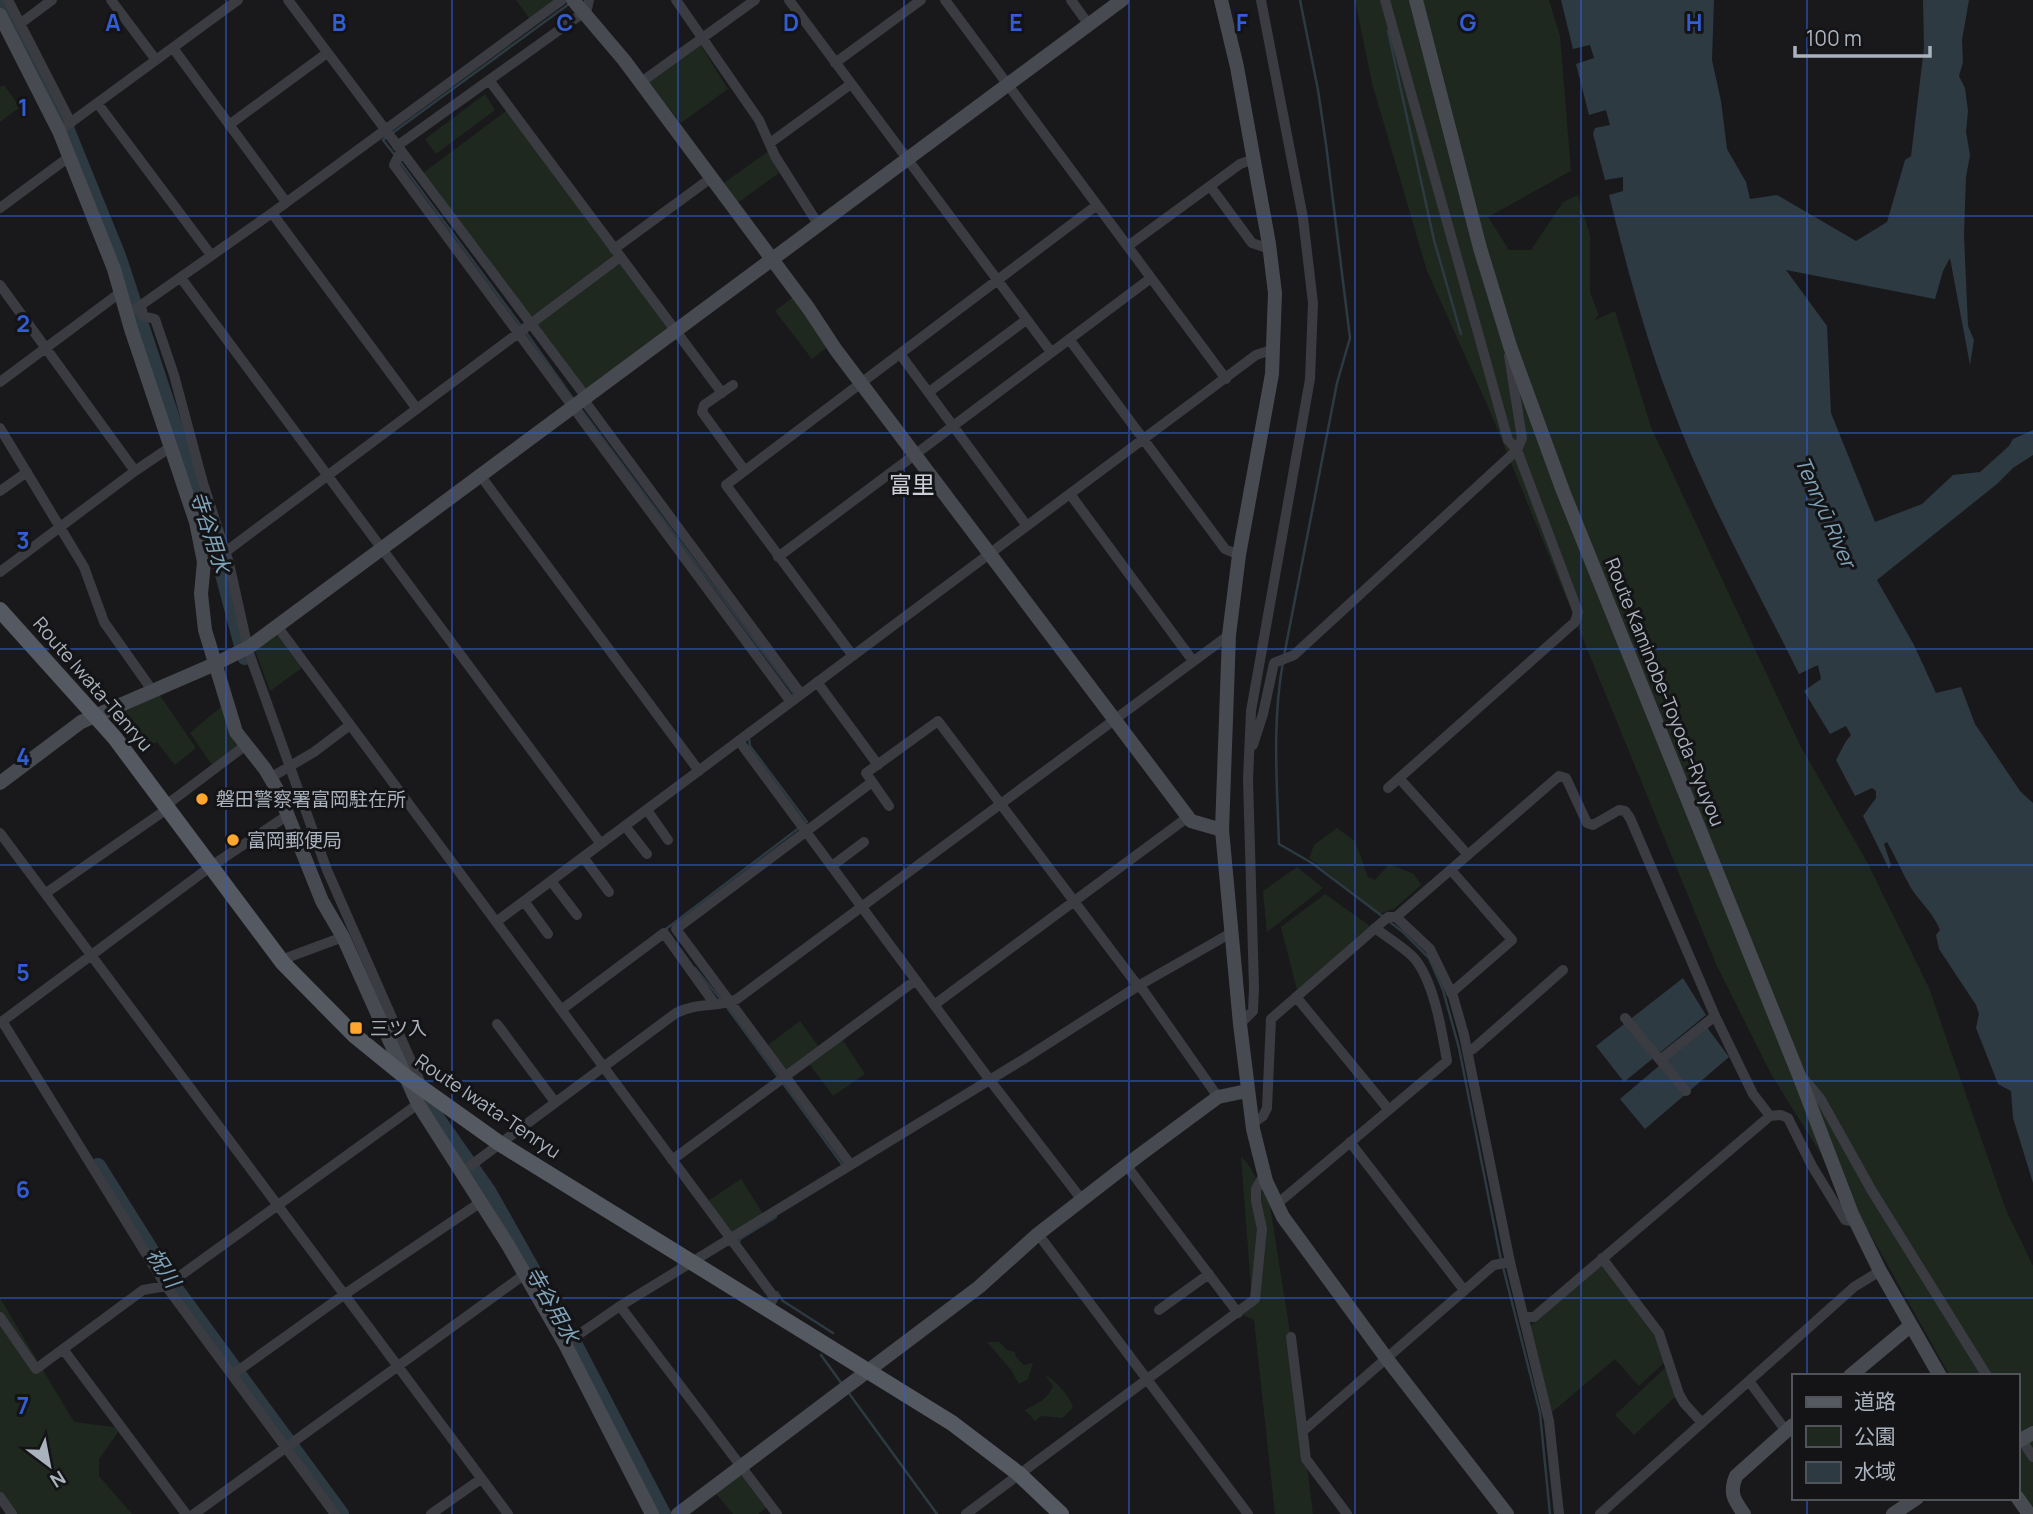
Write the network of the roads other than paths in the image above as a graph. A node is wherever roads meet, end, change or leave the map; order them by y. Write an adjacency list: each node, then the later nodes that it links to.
1 (8, 0): 20 (street)
2 (52, 0): 20 (street)
3 (111, 0): 25 (street)
4 (238, 0): 23 (street)
5 (288, 0): 24 (street)
6 (562, 0): 34 (street)
7 (676, 0): 22 (street)
8 (754, 0): 22 (street)
9 (789, 0): 26 (street)
10 (921, 0): 26 (street)
11 (946, 0): 30 (street)
12 (1071, 0): 21 (street)
13 (1122, 0): 21 (street)
14 (1221, 0): 39 (street)
15 (1261, 0): 113 (street)
16 (1385, 0): 80 (street)
17 (1416, 0): 63 (street, Route Kaminobe-Toyoda-Ryuyou)
18 (581, 5): 27 (street); 28 (street)
19 (0, 15): 33 (street)
20 (21, 23): 33 (street)
21 (1089, 25): 30 (street)
22 (703, 37): 28 (street); 35 (street)
23 (173, 48): 25 (street); 32 (street)
24 (327, 53): 32 (street); 34 (street)
25 (156, 60): 31 (street)
26 (835, 63): 29 (street)
27 (489, 80): 36 (street); 49 (street)
28 (640, 83): 40 (street)
29 (851, 84): 35 (street); 38 (street)
30 (1008, 85): 38 (street); 43 (street)
31 (98, 104): 33 (street); 50 (street)
32 (229, 125): 42 (street)
33 (65, 127): 37 (street)
34 (384, 130): 36 (street); 42 (street)
35 (770, 143): 46 (street)
36 (399, 149): 60 (street); 60 (street)
37 (69, 157): 44 (street); 56 (street)
38 (906, 159): 46 (street); 54 (street)
39 (1254, 159): 41 (street); 48 (street)
40 (711, 178): 49 (street); 51 (street)
41 (1210, 186): 47 (street); 48 (street)
42 (286, 202): 45 (street)
43 (1097, 205): 47 (street); 54 (street)
44 (0, 208)
45 (272, 213): 50 (street); 75 (street)
46 (818, 224): 51 (street)
47 (1128, 246): 53 (street)
48 (1270, 249): 65 (street)
49 (617, 253): 60 (street); 61 (street)
50 (211, 256): 52 (street)
51 (771, 259): 61 (street); 70 (street)
52 (181, 278): 57 (street); 86 (street)
53 (1151, 278): 62 (street); 68 (street)
54 (997, 281): 59 (street); 67 (street)
55 (0, 285): 64 (street)
56 (121, 292): 58 (street); 64 (street)
57 (141, 305): 58 (street); 94 (street)
58 (127, 315): 79 (street)
59 (1026, 320): 66 (street); 72 (street)
60 (524, 328): 74 (street); 74 (street); 75 (street)
61 (675, 330): 73 (street); 74 (street)
62 (1069, 339): 66 (street); 78 (street)
63 (1510, 346): 80 (street); 175 (street, Route Kaminobe-Toyoda-Ryuyou)
64 (46, 347): 69 (street); 82 (street)
65 (1274, 349): 68 (street); 93 (street)
66 (1051, 352): 76 (street)
67 (900, 354): 70 (street); 72 (street)
68 (1226, 379): 78 (street)
69 (0, 382)
70 (863, 383): 81 (street); 83 (street)
71 (733, 385): 73 (street)
72 (929, 392): 76 (street)
73 (722, 393): 83 (street)
74 (580, 401): 85 (street); 106 (street); 107 (street)
75 (417, 409): 86 (street)
76 (953, 425): 81 (street); 89 (street)
77 (0, 428): 84 (street)
78 (1144, 440): 88 (street); 93 (street)
79 (172, 446): 82 (street); 94 (street)
80 (1517, 450): 113 (street); 118 (street)
81 (915, 453): 92 (street); 95 (street)
82 (135, 471): 90 (street)
83 (744, 471): 95 (street)
84 (27, 472): 87 (street); 90 (street)
85 (480, 475): 91 (street); 116 (street)
86 (327, 476): 91 (street); 94 (street)
87 (0, 491)
88 (1070, 494): 89 (street); 102 (street)
89 (1027, 526): 92 (street)
90 (60, 528): 96 (street); 105 (street)
91 (381, 548): 98 (street); 134 (street)
92 (989, 554): 101 (street); 109 (street)
93 (1239, 555): 99 (street)
94 (216, 556): 100 (street); 103 (street)
95 (778, 556): 101 (street)
96 (0, 572)
97 (0, 610): 108 (main road, Route Iwata-Tenryu)
98 (277, 626): 100 (street); 110 (street)
99 (1229, 635): 102 (street); 129 (street)
100 (249, 647): 103 (street); 114 (street)
101 (853, 656): 104 (street)
102 (1193, 661): 109 (street)
103 (215, 664): 105 (street); 112 (street)
104 (817, 682): 106 (street); 115 (street)
105 (152, 690): 108 (street)
106 (801, 694): 107 (street)
107 (790, 702): 111 (street)
108 (96, 715): 120 (street); 124 (main road, Route Iwata-Tenryu)
109 (1113, 719): 122 (street); 127 (street)
110 (350, 725): 114 (street); 149 (street)
111 (739, 741): 116 (street); 130 (street)
112 (246, 745): 117 (street); 124 (street)
113 (1250, 751): 170 (street)
114 (291, 765): 117 (street); 179 (street)
115 (878, 765): 119 (street); 122 (street)
116 (699, 771): 125 (street)
117 (270, 778): 126 (street)
118 (1399, 778): 121 (street); 136 (street)
119 (872, 782): 123 (street); 130 (street)
120 (0, 783)
121 (1388, 788)
122 (1001, 805): 145 (street); 146 (street)
123 (889, 806)
124 (166, 807): 139 (main road, Route Iwata-Tenryu); 143 (street)
125 (646, 810): 128 (street); 132 (street)
126 (288, 815): 139 (street); 153 (street)
127 (1188, 817): 129 (street); 145 (street)
128 (625, 826): 134 (street); 135 (street)
129 (1222, 830): 151 (street)
130 (806, 831): 138 (street); 162 (street)
131 (0, 833): 143 (street)
132 (668, 840)
133 (864, 842): 138 (street)
134 (601, 844): 137 (street)
135 (647, 854)
136 (1468, 855): 140 (street); 165 (street)
137 (583, 857): 141 (street); 142 (street)
138 (832, 866): 146 (street)
139 (210, 867): 154 (street); 155 (main road, Route Iwata-Tenryu)
140 (1451, 870): 148 (street); 159 (street)
141 (551, 881): 144 (street); 147 (street)
142 (609, 892)
143 (46, 893): 154 (street)
144 (524, 901): 149 (street); 152 (street)
145 (1073, 901): 158 (street); 163 (street)
146 (863, 907): 157 (street); 162 (street)
147 (577, 915)
148 (1396, 917): 150 (street); 159 (street)
149 (496, 922): 164 (street)
150 (1375, 928): 160 (street); 185 (street)
151 (1231, 933): 158 (street); 170 (street)
152 (548, 934)
153 (343, 937): 155 (street); 168 (street)
154 (92, 955): 167 (street); 198 (street)
155 (281, 960): 171 (main road, Route Iwata-Tenryu)
156 (1563, 970): 172 (street)
157 (916, 980): 163 (street); 177 (street)
158 (1138, 986): 178 (street); 182 (street)
159 (1451, 993): 172 (street)
160 (1297, 998): 185 (street); 187 (street)
161 (714, 1003): 162 (street); 164 (street); 174 (street)
162 (730, 1003): 177 (street)
163 (934, 1005): 178 (street)
164 (561, 1010): 174 (street)
165 (1714, 1016): 173 (street); 186 (street)
166 (1625, 1017): 173 (street)
167 (4, 1020): 208 (street)
168 (380, 1022): 171 (street); 176 (street)
169 (497, 1024): 183 (street)
170 (1240, 1024): 180 (street)
171 (354, 1035): 176 (main road, Route Iwata-Tenryu)
172 (1467, 1051): 204 (street)
173 (1660, 1060): 181 (street)
174 (604, 1067): 183 (street); 190 (street)
175 (1798, 1073): 199 (street, Route Kaminobe-Toyoda-Ryuyou); 226 (street)
176 (402, 1074): 179 (main road, Route Iwata-Tenryu); 184 (street)
177 (785, 1077): 190 (street); 191 (street)
178 (989, 1079): 191 (street); 195 (street)
179 (423, 1088): 189 (main road, Route Iwata-Tenryu)
180 (1248, 1091): 182 (street); 187 (street)
181 (1686, 1091)
182 (1218, 1097): 192 (street)
183 (555, 1102): 189 (street)
184 (418, 1104): 193 (street); 198 (street)
185 (1389, 1110): 188 (street)
186 (1770, 1116): 199 (street); 202 (street)
187 (1252, 1124): 194 (street)
188 (1350, 1142): 197 (street); 209 (street)
189 (499, 1143): 193 (street); 203 (main road, Route Iwata-Tenryu)
190 (672, 1160): 201 (street)
191 (850, 1164): 201 (street)
192 (1126, 1165): 195 (street); 206 (street)
193 (462, 1172): 196 (street)
194 (1264, 1175): 197 (street); 214 (street)
195 (1082, 1200): 200 (street)
196 (481, 1202): 207 (street); 210 (street)
197 (1277, 1204): 221 (street)
198 (279, 1206): 208 (street); 210 (street)
199 (1857, 1222): 205 (street, Route Kaminobe-Toyoda-Ryuyou)
200 (1038, 1234): 223 (street); 228 (street)
201 (731, 1240): 203 (street); 212 (street)
202 (1602, 1258): 216 (street); 230 (street)
203 (693, 1262): 211 (street); 212 (main road, Route Iwata-Tenryu)
204 (1510, 1262): 209 (street); 216 (street)
205 (1880, 1271): 217 (street, Route Kaminobe-Toyoda-Ryuyou); 229 (street)
206 (1209, 1274): 213 (street); 214 (street)
207 (525, 1275): 219 (street); 222 (street)
208 (166, 1286): 220 (street); 227 (street)
209 (1464, 1290): 221 (street)
210 (345, 1294): 222 (street); 227 (street)
211 (620, 1306): 219 (street); 236 (street)
212 (768, 1308): 223 (main road, Route Iwata-Tenryu)
213 (1158, 1310)
214 (1238, 1313): 228 (street)
215 (0, 1317): 220 (street)
216 (1524, 1317): 256 (street)
217 (1910, 1326): 224 (street); 225 (street, Route Kaminobe-Toyoda-Ryuyou)
218 (1291, 1337): 232 (street)
219 (565, 1343): 248 (street)
220 (63, 1349): 243 (street)
221 (1387, 1359): 232 (street); 255 (street)
222 (397, 1365): 234 (street); 238 (street)
223 (868, 1370): 236 (street); 237 (main road, Route Iwata-Tenryu)
224 (1852, 1374)
225 (1939, 1374)
226 (1986, 1374)
227 (232, 1375): 234 (street)
228 (1147, 1379): 237 (street); 253 (street)
229 (1749, 1381): 230 (street); 231 (street)
230 (1702, 1423): 241 (street)
231 (1790, 1428): 257 (street)
232 (1303, 1431): 254 (street)
233 (2022, 1437): 235 (street)
234 (285, 1446): 244 (street); 245 (street)
235 (2033, 1457)
236 (742, 1467): 249 (street); 250 (street)
237 (1019, 1474): 251 (street); 252 (main road, Route Iwata-Tenryu)
238 (481, 1479): 246 (street); 247 (street)
239 (0, 1497): 242 (street)
240 (1914, 1500): 258 (street)
241 (1605, 1512)
242 (12, 1514)
243 (186, 1514)
244 (194, 1514)
245 (335, 1514)
246 (431, 1514)
247 (508, 1514)
248 (652, 1514)
249 (678, 1514)
250 (777, 1514)
251 (966, 1514)
252 (1061, 1514)
253 (1248, 1514)
254 (1347, 1514)
255 (1507, 1514)
256 (1559, 1514)
257 (1744, 1514)
258 (1892, 1514)

